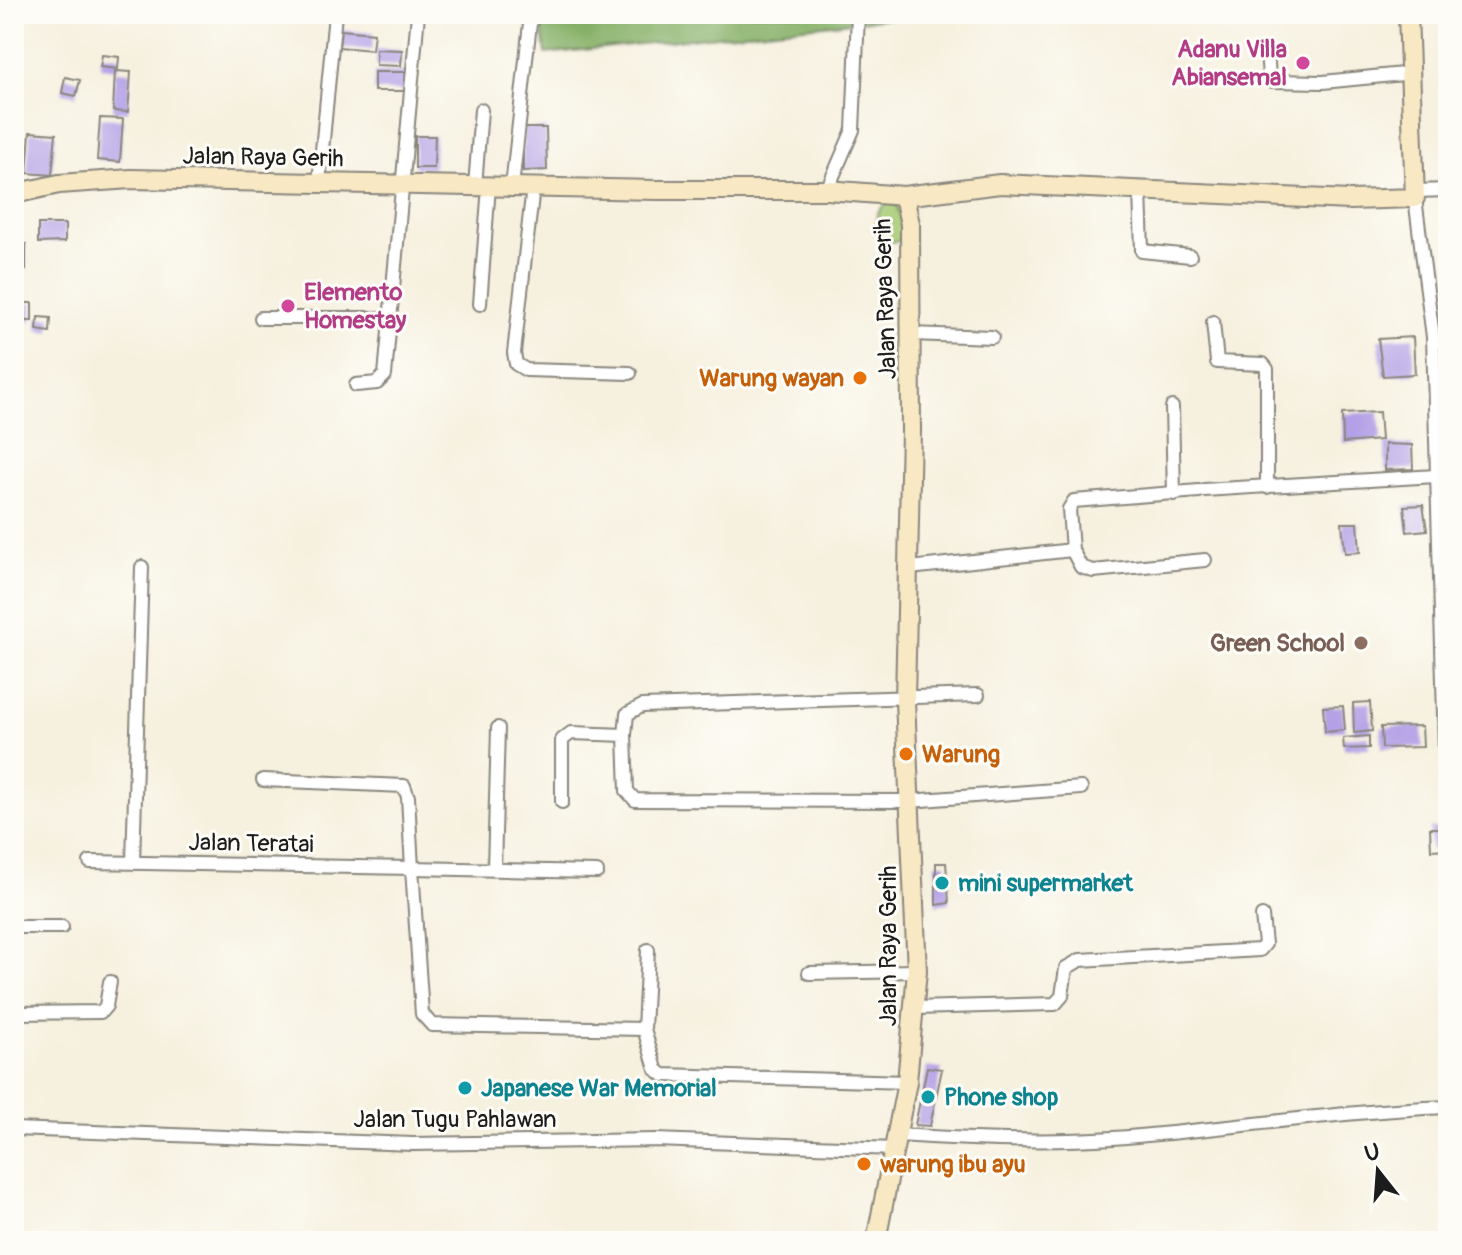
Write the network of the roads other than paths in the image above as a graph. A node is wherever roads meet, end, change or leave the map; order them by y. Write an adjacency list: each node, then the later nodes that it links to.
1 (335, 14): 9 (street)
2 (418, 14): 10 (street)
3 (531, 14): 12 (street)
4 (858, 14): 14 (street)
5 (1408, 14): 7 (street)
6 (1267, 51): 7 (street)
7 (1413, 73): 18 (street)
8 (481, 110): 11 (street)
9 (319, 182): 10 (street, Jalan Raya Gerih); 17 (street, Jalan Raya Gerih)
10 (404, 184): 11 (street, Jalan Raya Gerih); 23 (street)
11 (482, 186): 12 (street, Jalan Raya Gerih); 21 (street)
12 (512, 187): 13 (street, Jalan Raya Gerih)
13 (533, 187): 14 (street, Jalan Raya Gerih); 29 (street)
14 (827, 190): 19 (street, Jalan Raya Gerih)
15 (1140, 190): 18 (street); 19 (street); 20 (street)
16 (1448, 190): 18 (street)
17 (14, 194)
18 (1416, 195): 28 (street)
19 (904, 196): 25 (street, Jalan Raya Gerih)
20 (1190, 256)
21 (480, 304)
22 (261, 318): 23 (street)
23 (391, 318): 30 (street)
24 (1213, 322): 34 (street)
25 (911, 334): 27 (street); 40 (street, Jalan Raya Gerih)
26 (1448, 336): 28 (street)
27 (992, 337)
28 (1433, 337): 31 (street)
29 (630, 373)
30 (356, 385)
31 (1442, 398): 33 (street)
32 (1172, 407): 35 (street)
33 (1436, 476): 34 (street); 36 (street)
34 (1267, 487): 35 (street)
35 (1174, 494): 37 (street)
36 (1442, 502): 45 (street)
37 (1072, 550): 38 (street); 40 (street)
38 (1205, 560)
39 (142, 567): 51 (street)
40 (910, 568): 42 (street, Jalan Raya Gerih)
41 (978, 695): 42 (street)
42 (905, 700): 44 (street); 48 (street, Jalan Raya Gerih)
43 (498, 728): 53 (street)
44 (625, 735): 48 (street); 49 (street)
45 (1448, 757)
46 (263, 780): 52 (street)
47 (1081, 788): 48 (street)
48 (909, 801): 59 (street, Jalan Raya Gerih)
49 (562, 802)
50 (90, 862): 51 (street, Jalan Teratai)
51 (133, 862): 52 (street, Jalan Teratai)
52 (412, 868): 53 (street, Jalan Teratai); 64 (street)
53 (494, 869): 54 (street, Jalan Teratai)
54 (597, 872)
55 (1262, 916): 62 (street)
56 (14, 927): 57 (street)
57 (62, 927)
58 (648, 950): 64 (street)
59 (917, 971): 60 (street); 62 (street, Jalan Raya Gerih)
60 (809, 973)
61 (110, 982): 63 (street)
62 (915, 1008): 65 (street, Jalan Raya Gerih)
63 (14, 1013)
64 (644, 1029): 65 (street)
65 (907, 1082): 68 (street, Jalan Raya Gerih)
66 (1448, 1107): 68 (street, Jalan Tugu Pahlawan)
67 (14, 1129): 68 (street, Jalan Tugu Pahlawan)
68 (897, 1142): 69 (street, Jalan Raya Gerih)
69 (876, 1241)

